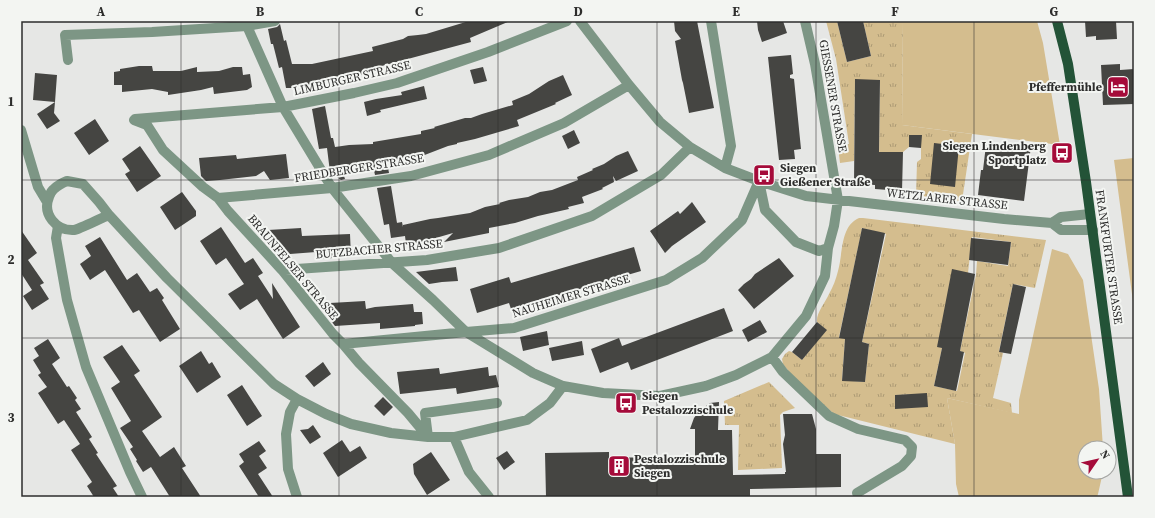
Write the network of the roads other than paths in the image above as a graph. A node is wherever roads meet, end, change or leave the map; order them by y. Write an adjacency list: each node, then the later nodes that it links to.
1 (275, 21): 7 (street)
2 (567, 21): 10 (street, LIMBURGER STRASSE)
3 (580, 21): 9 (street, WETZLARER STRASSE)
4 (711, 21): 14 (street)
5 (805, 21): 18 (street, GIESSENER STRASSE)
6 (1057, 21): 20 (main road, FRANKFURTER STRASSE)
7 (246, 24): 8 (street); 10 (street)
8 (68, 60)
9 (629, 86): 13 (street, WETZLARER STRASSE); 16 (street, FRIEDBERGER STRASSE)
10 (283, 107): 11 (street, LIMBURGER STRASSE); 16 (street)
11 (134, 120): 17 (street, BRAUNFELSER STRASSE)
12 (21, 130): 19 (street)
13 (690, 147): 14 (street, WETZLARER STRASSE); 26 (street, BUTZBACHER STRASSE)
14 (725, 168): 15 (street, WETZLARER STRASSE)
15 (759, 181): 18 (street, WETZLARER STRASSE); 25 (street); 28 (street, NAUHEIMER STRASSE)
16 (332, 188): 17 (street, FRIEDBERGER STRASSE); 26 (street)
17 (218, 198): 27 (street, BRAUNFELSER STRASSE)
18 (838, 200): 22 (street, WETZLARER STRASSE); 25 (street, GIESSENER STRASSE)
19 (47, 202): 21 (street); 23 (street)
20 (1090, 214): 22 (street, WETZLARER STRASSE); 24 (main road, FRANKFURTER STRASSE)
21 (109, 215): 23 (street); 32 (street)
22 (1052, 223): 24 (street, WETZLARER STRASSE)
23 (58, 226): 37 (street)
24 (1092, 230): 40 (main road, FRANKFURTER STRASSE)
25 (828, 248): 30 (street, GIESSENER STRASSE)
26 (392, 262): 27 (street, BUTZBACHER STRASSE); 28 (street)
27 (282, 270): 29 (street, BRAUNFELSER STRASSE)
28 (466, 332): 29 (street, NAUHEIMER STRASSE); 31 (street)
29 (343, 344): 34 (street, BRAUNFELSER STRASSE)
30 (772, 357): 31 (street); 36 (street)
31 (563, 386): 35 (street)
32 (297, 399): 34 (street); 38 (street)
33 (497, 403): 34 (street)
34 (428, 437): 35 (street)
35 (454, 437): 39 (street)
36 (857, 493)
37 (142, 497)
38 (297, 497)
39 (489, 497)
40 (1128, 497)

